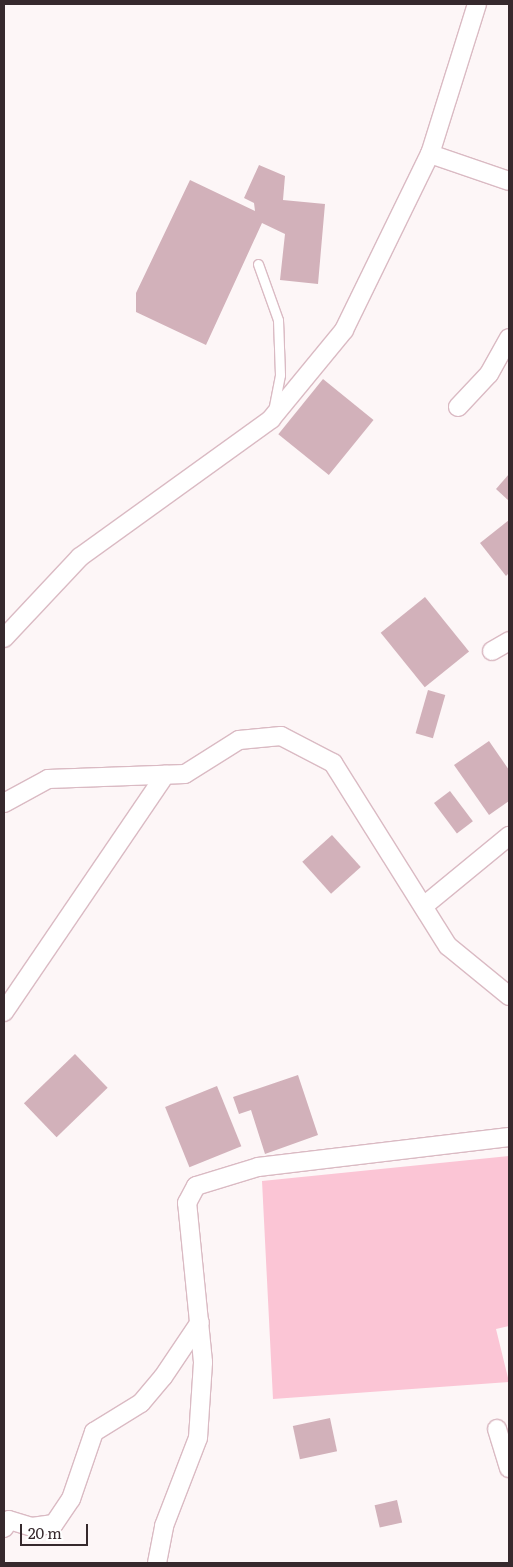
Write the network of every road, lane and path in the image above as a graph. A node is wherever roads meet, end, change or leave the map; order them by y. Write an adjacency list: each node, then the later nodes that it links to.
1 (477, 4): 2 (street)
2 (430, 154): 3 (street); 7 (street)
3 (509, 181)
4 (258, 264): 7 (lane)
5 (509, 338): 6 (street)
6 (458, 407)
7 (271, 418): 8 (street)
8 (4, 638)
9 (509, 641): 10 (street)
10 (492, 651)
11 (165, 775): 12 (street); 14 (street); 16 (street)
12 (4, 803)
13 (509, 836): 14 (street)
14 (425, 905): 15 (street)
15 (509, 996)
16 (4, 1012)
17 (509, 1137): 18 (street)
18 (200, 1322): 21 (street); 22 (street)
19 (497, 1429): 20 (street)
20 (509, 1468)
21 (4, 1528)
22 (157, 1563)

